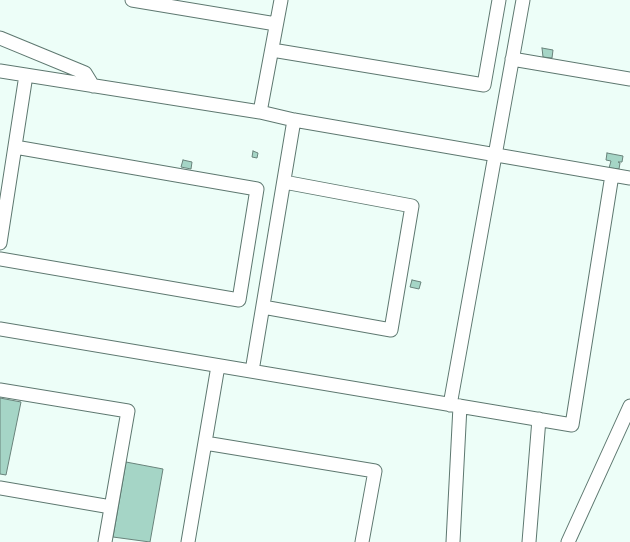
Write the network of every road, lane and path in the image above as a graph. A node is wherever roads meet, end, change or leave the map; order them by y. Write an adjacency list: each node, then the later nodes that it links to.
1 (132, 0): 5 (street)
2 (281, 0): 5 (street)
3 (499, 0): 7 (street)
4 (523, 0): 8 (street)
5 (276, 24): 7 (street)
6 (0, 38): 12 (street)
7 (272, 50): 13 (street)
8 (512, 60): 11 (street); 16 (street)
9 (0, 71): 10 (street)
10 (26, 75): 12 (street); 15 (street)
11 (630, 79)
12 (93, 86): 13 (street)
13 (260, 112): 14 (street)
14 (294, 120): 16 (street); 19 (street)
15 (15, 147): 20 (street); 21 (street)
16 (495, 154): 17 (street); 27 (street)
17 (612, 175): 18 (street); 29 (street)
18 (630, 178)
19 (284, 182): 22 (street); 22 (street)
20 (0, 243)
21 (0, 259)
22 (262, 307): 25 (street)
23 (0, 329): 24 (street)
24 (218, 366): 25 (street); 30 (street)
25 (252, 371): 27 (street)
26 (0, 390): 32 (street)
27 (455, 406): 29 (street); 36 (street)
28 (630, 406): 38 (street)
29 (539, 419): 37 (street)
30 (205, 443): 34 (street); 35 (street)
31 (0, 488): 32 (street)
32 (111, 507): 33 (street)
33 (105, 542)
34 (188, 542)
35 (362, 542)
36 (453, 542)
37 (529, 542)
38 (568, 542)

